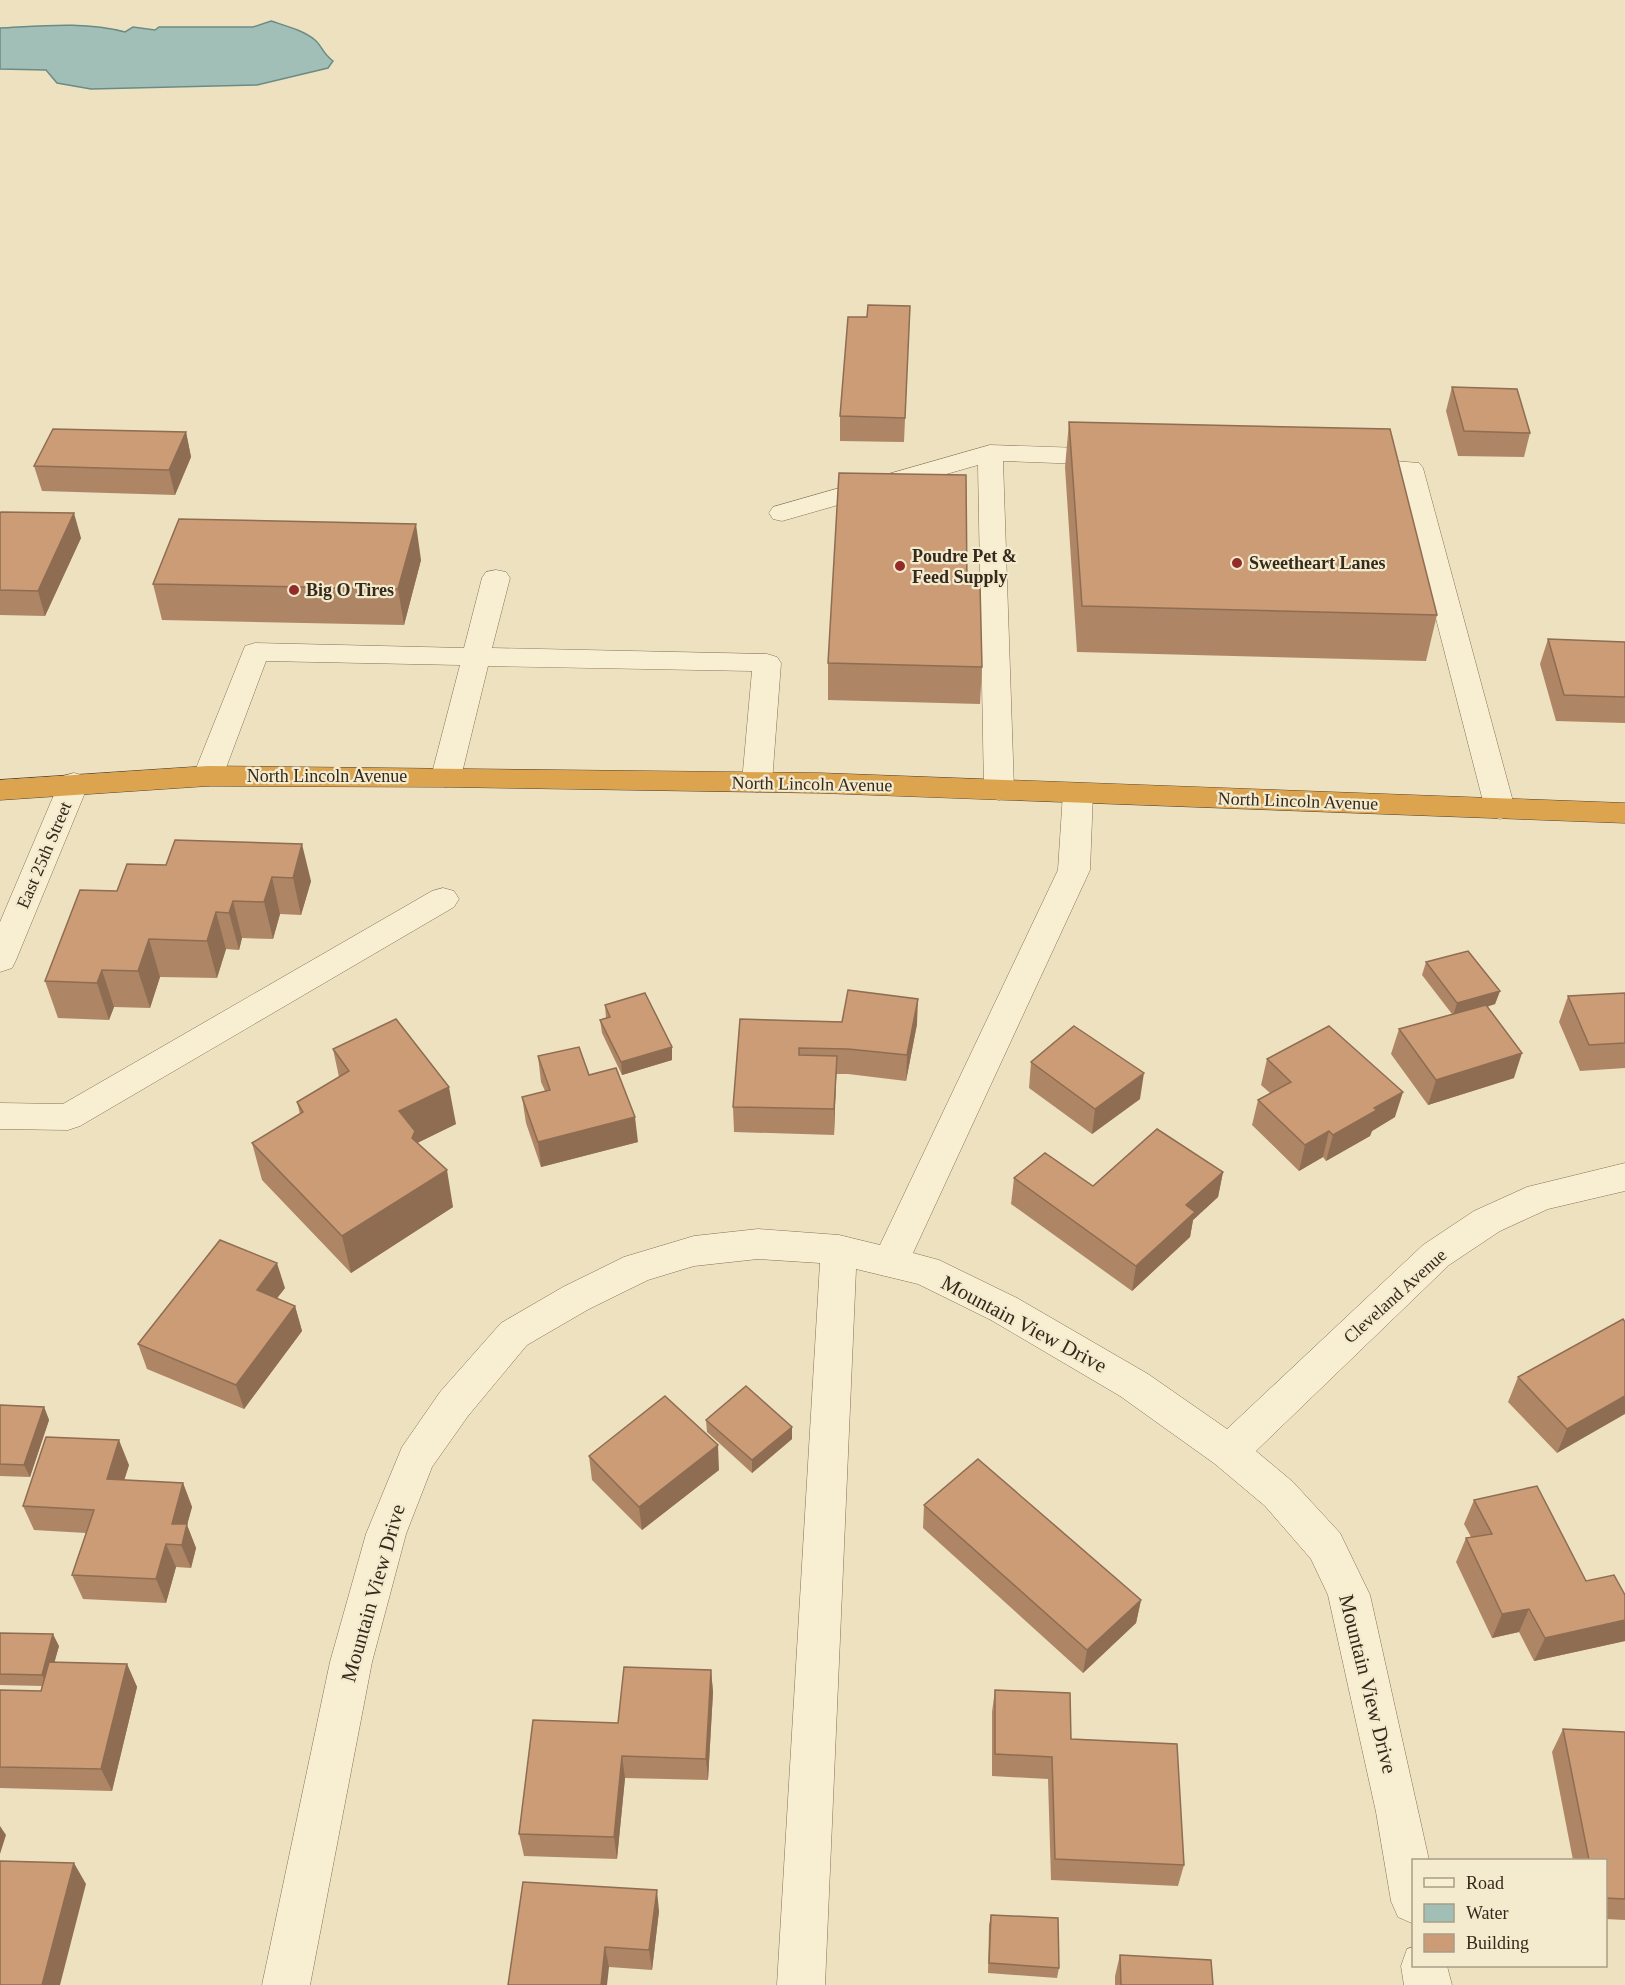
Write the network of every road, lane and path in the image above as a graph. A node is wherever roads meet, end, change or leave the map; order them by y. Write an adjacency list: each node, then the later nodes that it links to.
1 (990, 453): 2 (street); 4 (street); 12 (street)
2 (1133, 458)
3 (1329, 465): 14 (street)
4 (782, 513)
5 (496, 578): 6 (street)
6 (475, 657): 7 (street); 8 (street); 9 (street)
7 (208, 776): 8 (highway, North Lincoln Avenue); 10 (highway, North Lincoln Avenue)
8 (447, 777): 9 (highway, North Lincoln Avenue)
9 (757, 782): 12 (highway, North Lincoln Avenue)
10 (74, 783): 11 (highway, North Lincoln Avenue); 17 (street, East 25th Street)
11 (0, 790)
12 (999, 790): 13 (highway, North Lincoln Avenue)
13 (1077, 792): 14 (highway, North Lincoln Avenue); 21 (street)
14 (1500, 809): 15 (highway, North Lincoln Avenue)
15 (1625, 813)
16 (443, 899): 18 (street)
17 (0, 960)
18 (0, 1116)
19 (1625, 1177): 22 (street, Cleveland Avenue)
20 (839, 1250): 21 (street, Mountain View Drive); 25 (street, Mountain View Drive); 26 (street)
21 (890, 1263): 22 (street, Mountain View Drive)
22 (1229, 1452): 23 (street, Mountain View Drive)
23 (1412, 1895)
24 (1424, 1967): 27 (street)
25 (286, 1985)
26 (801, 1985)
27 (1428, 1985)

